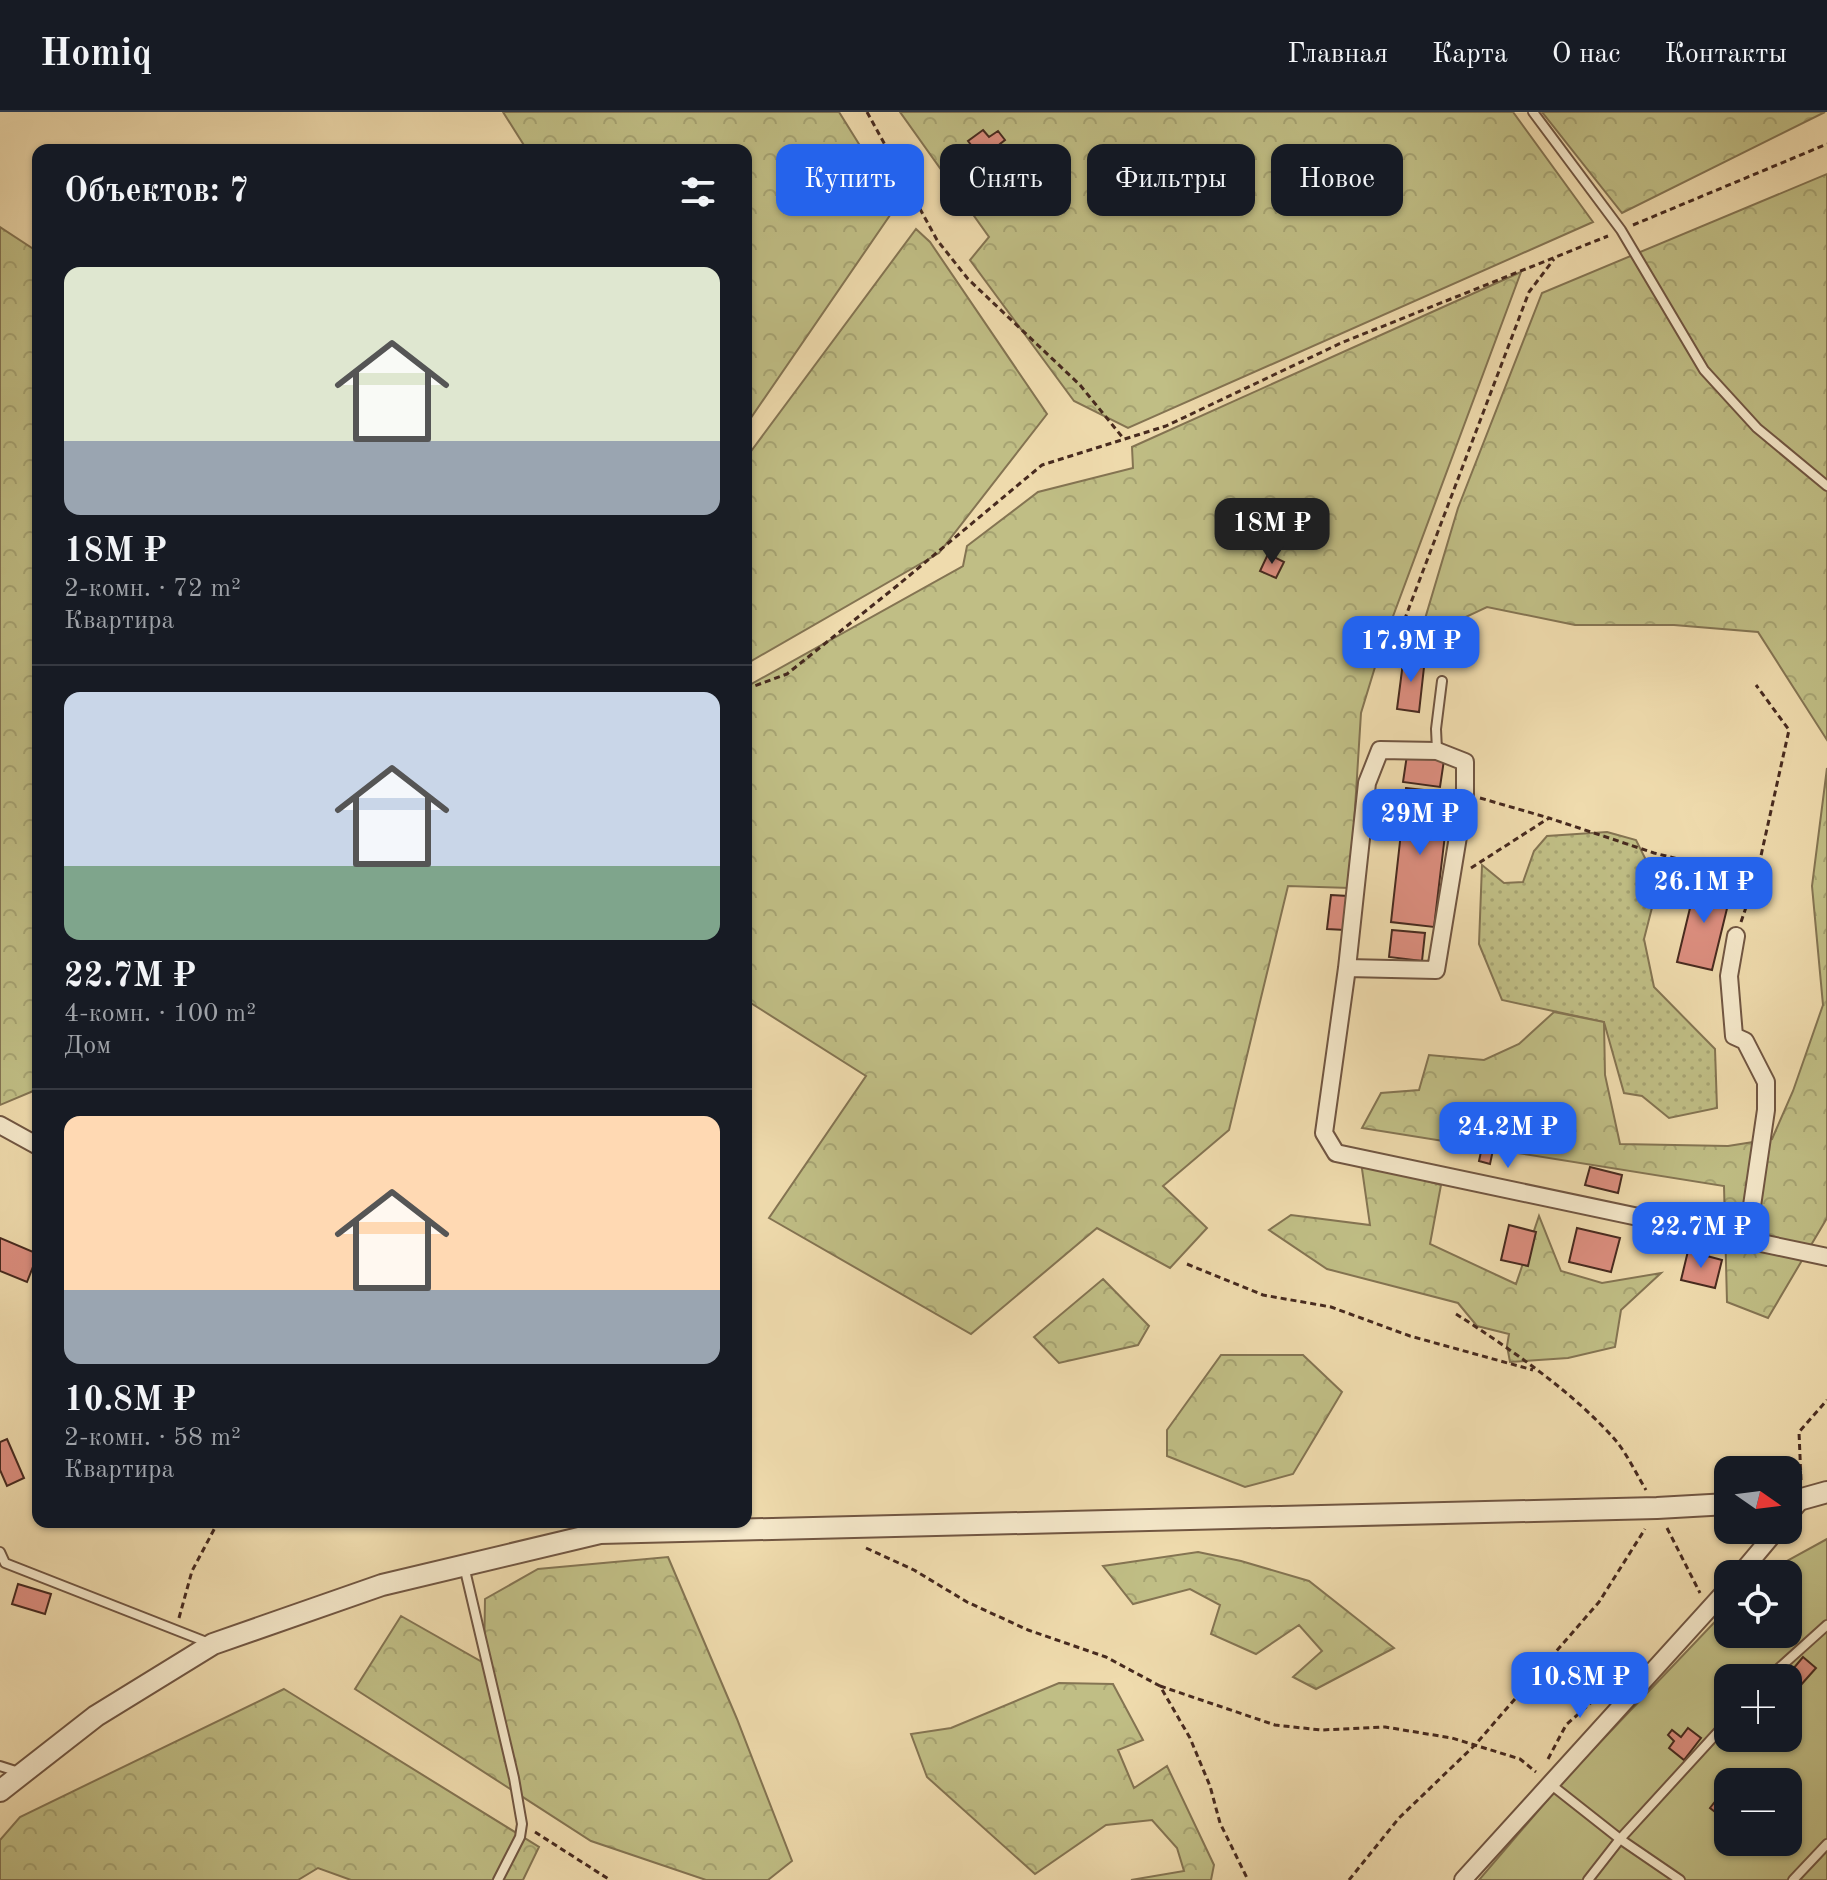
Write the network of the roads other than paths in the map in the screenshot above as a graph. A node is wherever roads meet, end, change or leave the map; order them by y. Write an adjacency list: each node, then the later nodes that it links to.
1 (1533, 112): 2 (lane)
2 (1827, 486)
3 (1442, 681): 4 (lane)
4 (1437, 751): 6 (street); 6 (street)
5 (1736, 936): 9 (street)
6 (1347, 968): 9 (street)
7 (0, 1125): 8 (street)
8 (32, 1143)
9 (1747, 1240): 10 (street)
10 (1827, 1257)
11 (1827, 1492): 12 (street)
12 (1802, 1498)
13 (1714, 1505): 14 (street)
14 (752, 1524)
15 (591, 1528): 20 (street)
16 (1765, 1544): 18 (street)
17 (0, 1552): 19 (lane)
18 (1752, 1560)
19 (2, 1564): 23 (lane)
20 (464, 1566): 23 (street); 32 (lane)
21 (1714, 1604): 28 (street)
22 (1827, 1625): 24 (lane)
23 (213, 1644): 27 (street)
24 (1784, 1664)
25 (1714, 1736): 30 (lane)
26 (0, 1766): 27 (lane)
27 (22, 1774): 29 (street)
28 (1549, 1783): 30 (lane); 33 (street)
29 (0, 1791)
30 (1620, 1839): 34 (lane); 35 (lane)
31 (1827, 1844): 36 (lane)
32 (498, 1880)
33 (1463, 1880)
34 (1588, 1880)
35 (1680, 1880)
36 (1793, 1880)

